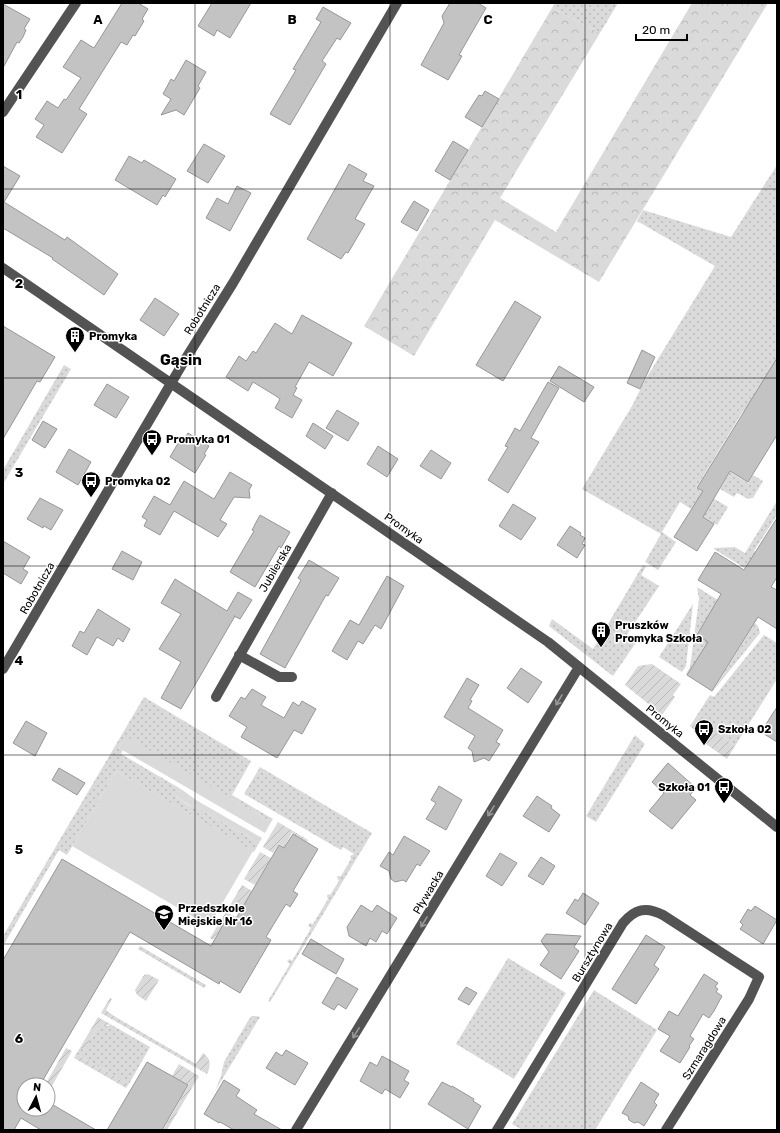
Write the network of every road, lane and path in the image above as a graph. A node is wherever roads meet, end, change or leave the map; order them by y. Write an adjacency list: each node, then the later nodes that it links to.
1 (76, 3): 3 (street)
2 (397, 3): 5 (street, Robotnicza)
3 (3, 112)
4 (3, 268): 5 (street, Promyka)
5 (172, 383): 6 (street, Promyka); 9 (street, Robotnicza)
6 (332, 493): 7 (street, Jubilerska); 8 (street, Promyka)
7 (240, 656): 10 (street); 11 (street, Jubilerska)
8 (579, 667): 12 (street, Promyka); 14 (street, Pływacka, one-way to 14)
9 (3, 669)
10 (292, 677)
11 (216, 697)
12 (777, 828)
13 (759, 977): 15 (street, Bursztynowa); 16 (street, Szmaragdowa)
14 (296, 1130)
15 (498, 1130)
16 (666, 1130)

